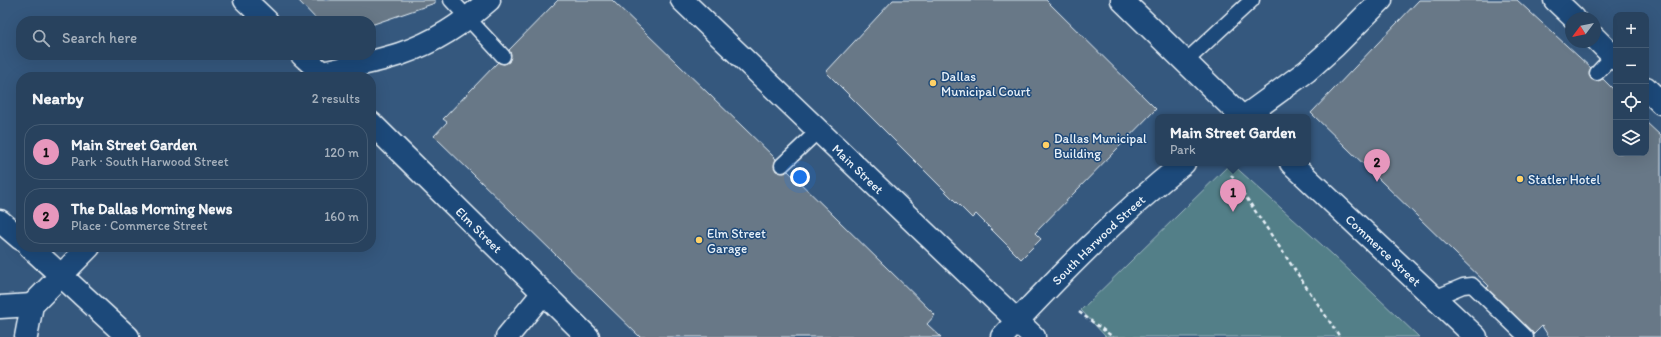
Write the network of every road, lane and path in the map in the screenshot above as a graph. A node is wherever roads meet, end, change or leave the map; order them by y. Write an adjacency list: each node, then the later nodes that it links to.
1 (245, 0): 10 (main road)
2 (452, 0): 11 (lane)
3 (489, 0): 11 (main road)
4 (682, 0): 26 (main road, Main Street)
5 (1122, 0): 17 (main road)
6 (1252, 0): 17 (lane)
7 (1382, 0): 24 (main road)
8 (1556, 0): 9 (main road)
9 (1568, 12)
10 (262, 16)
11 (468, 19): 14 (lane); 19 (main road)
12 (1601, 44): 13 (main road)
13 (1613, 55)
14 (503, 56)
15 (1613, 59): 20 (lane)
16 (307, 60): 18 (main road)
17 (1185, 62): 23 (main road)
18 (317, 72)
19 (335, 72)
20 (1597, 73)
21 (1649, 91): 22 (main road)
22 (1661, 102)
23 (1240, 114)
24 (1247, 114)
25 (376, 128): 36 (main road, Elm Street)
26 (818, 130): 27 (lane); 41 (main road, Main Street)
27 (782, 166)
28 (1180, 166): 41 (main road, South Harwood Street)
29 (1294, 166): 37 (main road, Commerce Street)
30 (1231, 175): 49 (path)
31 (0, 221): 32 (main road)
32 (16, 235)
33 (36, 252): 35 (main road)
34 (83, 252): 35 (main road)
35 (62, 275): 38 (main road); 43 (main road)
36 (543, 294): 44 (main road); 45 (main road, Elm Street)
37 (1434, 298): 50 (main road, Commerce Street); 51 (lane)
38 (32, 305): 39 (main road); 42 (main road)
39 (0, 306)
40 (1079, 312): 48 (path)
41 (1018, 321): 46 (main road, South Harwood Street); 47 (main road, Main Street)
42 (26, 337)
43 (128, 337)
44 (508, 337)
45 (588, 337)
46 (1002, 337)
47 (1034, 337)
48 (1113, 337)
49 (1340, 337)
50 (1476, 337)
51 (1526, 337)

